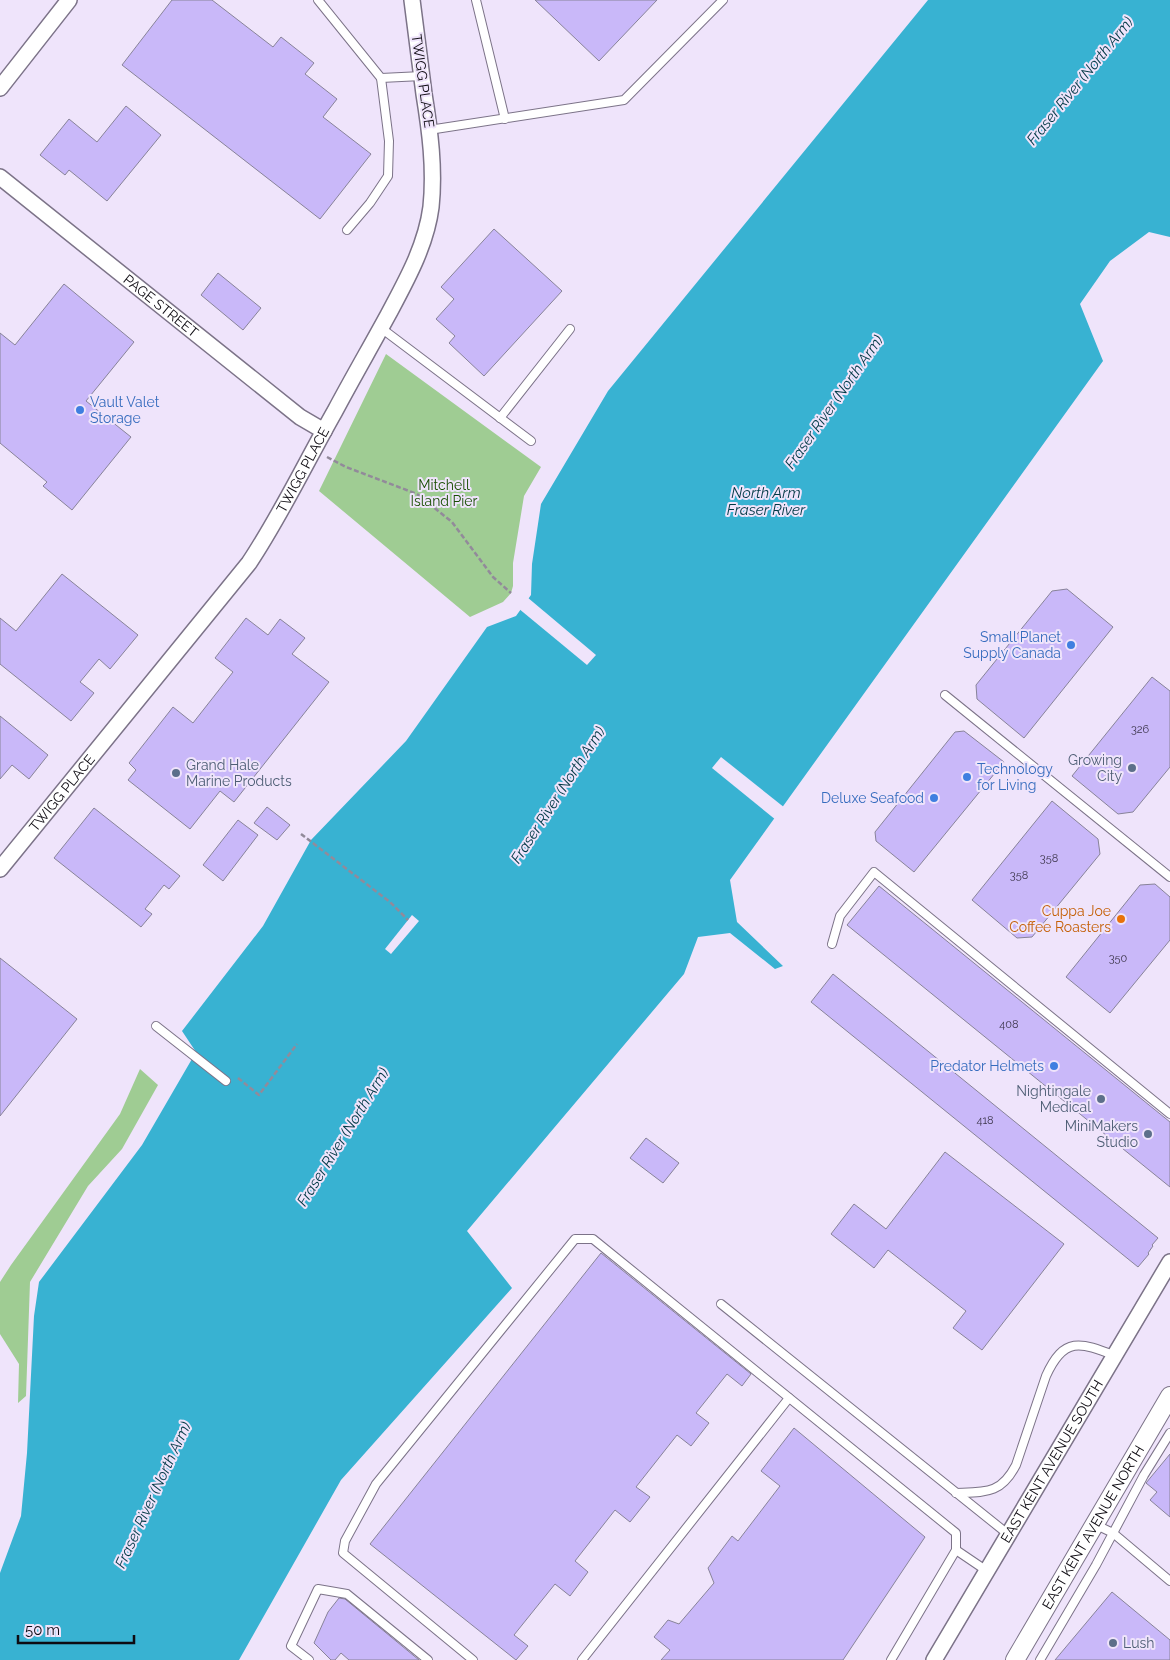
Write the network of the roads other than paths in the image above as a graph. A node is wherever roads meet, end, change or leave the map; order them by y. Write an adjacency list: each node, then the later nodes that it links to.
1 (69, 0): 8 (street)
2 (318, 0): 7 (lane)
3 (412, 0): 6 (street, TWIGG PLACE)
4 (476, 0): 9 (lane)
5 (723, 0): 9 (lane)
6 (422, 76): 7 (lane); 10 (street, TWIGG PLACE)
7 (380, 78): 12 (lane)
8 (0, 88)
9 (505, 119): 10 (lane)
10 (429, 130): 13 (street, TWIGG PLACE)
11 (0, 177): 16 (street, PAGE STREET)
12 (347, 230)
13 (381, 328): 15 (lane); 16 (street, TWIGG PLACE)
14 (570, 329): 15 (lane)
15 (500, 418): 17 (lane)
16 (324, 431): 19 (street, TWIGG PLACE)
17 (531, 441)
18 (945, 695): 20 (lane)
19 (0, 869)
20 (1170, 878)
21 (832, 944): 24 (lane)
22 (156, 1026): 23 (lane)
23 (226, 1082)
24 (1170, 1114)
25 (1170, 1262): 27 (street, EAST KENT AVENUE SOUTH)
26 (721, 1304): 31 (lane)
27 (1116, 1356): 31 (lane); 34 (street, EAST KENT AVENUE SOUTH)
28 (1170, 1396): 32 (street, EAST KENT AVENUE NORTH)
29 (790, 1398): 35 (lane); 40 (lane); 41 (lane)
30 (1170, 1433): 33 (lane)
31 (956, 1493): 34 (lane)
32 (1094, 1524): 33 (lane); 44 (street, EAST KENT AVENUE NORTH)
33 (1113, 1533): 37 (lane); 45 (lane)
34 (1009, 1535): 36 (street, EAST KENT AVENUE SOUTH)
35 (956, 1550): 36 (lane); 42 (lane)
36 (987, 1571): 43 (street, EAST KENT AVENUE SOUTH)
37 (1170, 1581)
38 (309, 1660): 39 (lane)
39 (428, 1660)
40 (473, 1660)
41 (582, 1660)
42 (891, 1660)
43 (934, 1660)
44 (1015, 1660)
45 (1040, 1660)

